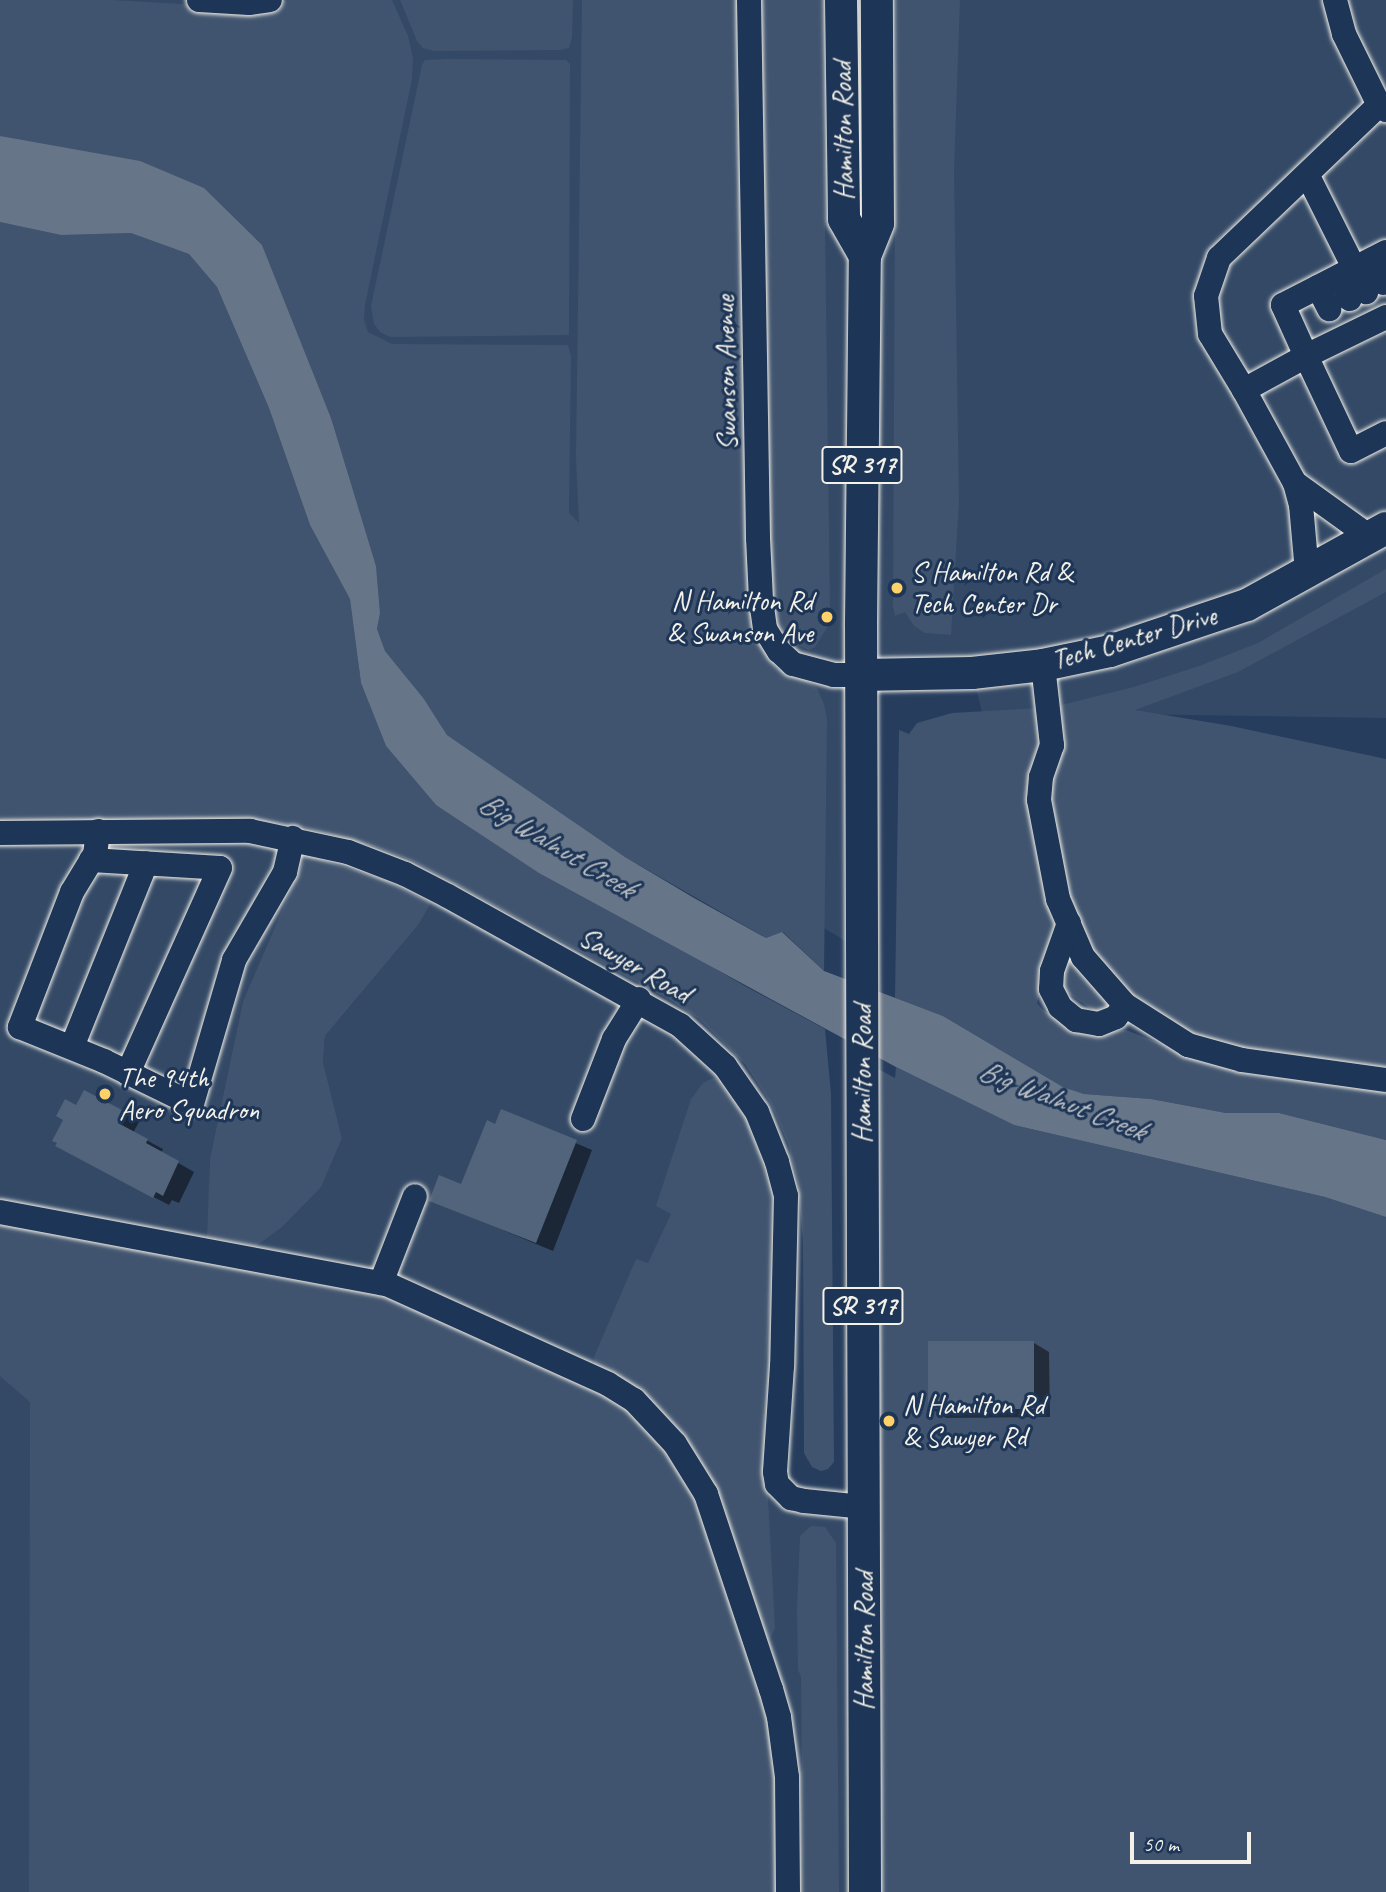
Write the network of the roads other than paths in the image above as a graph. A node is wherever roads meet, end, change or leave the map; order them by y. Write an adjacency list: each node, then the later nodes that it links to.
1 (198, 0): 6 (street)
2 (750, 0): 19 (street, Swanson Avenue)
3 (841, 0): 9 (main road, Hamilton Road)
4 (877, 0): 9 (main road, Hamilton Road / SR 317)
5 (1335, 0): 7 (street)
6 (261, 1)
7 (1383, 107): 8 (street)
8 (1307, 176): 10 (street); 13 (street)
9 (865, 256): 19 (main road, Hamilton Road / SR 317)
10 (1355, 268): 11 (street); 11 (street); 12 (street)
11 (1361, 313): 12 (street)
12 (1306, 356): 13 (street); 14 (street)
13 (1244, 390): 15 (street)
14 (1386, 433)
15 (1295, 484): 16 (street); 17 (street)
16 (1378, 533): 17 (main road, Tech Center Drive)
17 (1307, 572): 18 (main road, Tech Center Drive)
18 (1043, 665): 19 (main road, Tech Center Drive); 25 (street)
19 (861, 675): 35 (main road, Hamilton Road / SR 317)
20 (98, 831): 21 (street, Sawyer Road); 22 (street, Sawyer Road); 23 (street)
21 (0, 833)
22 (293, 838): 26 (street, Sawyer Road); 29 (street)
23 (91, 860): 24 (street); 28 (street)
24 (146, 863): 28 (street); 29 (street)
25 (1069, 923): 27 (street); 27 (street)
26 (639, 999): 31 (street); 35 (street, Sawyer Road)
27 (1125, 1005): 30 (street)
28 (72, 1047): 29 (street)
29 (128, 1073)
30 (1386, 1080)
31 (583, 1119)
32 (415, 1196): 34 (street)
33 (6, 1210): 34 (street)
34 (381, 1283): 36 (street)
35 (863, 1507): 37 (main road, Hamilton Road / SR 317)
36 (788, 1892)
37 (865, 1892)

